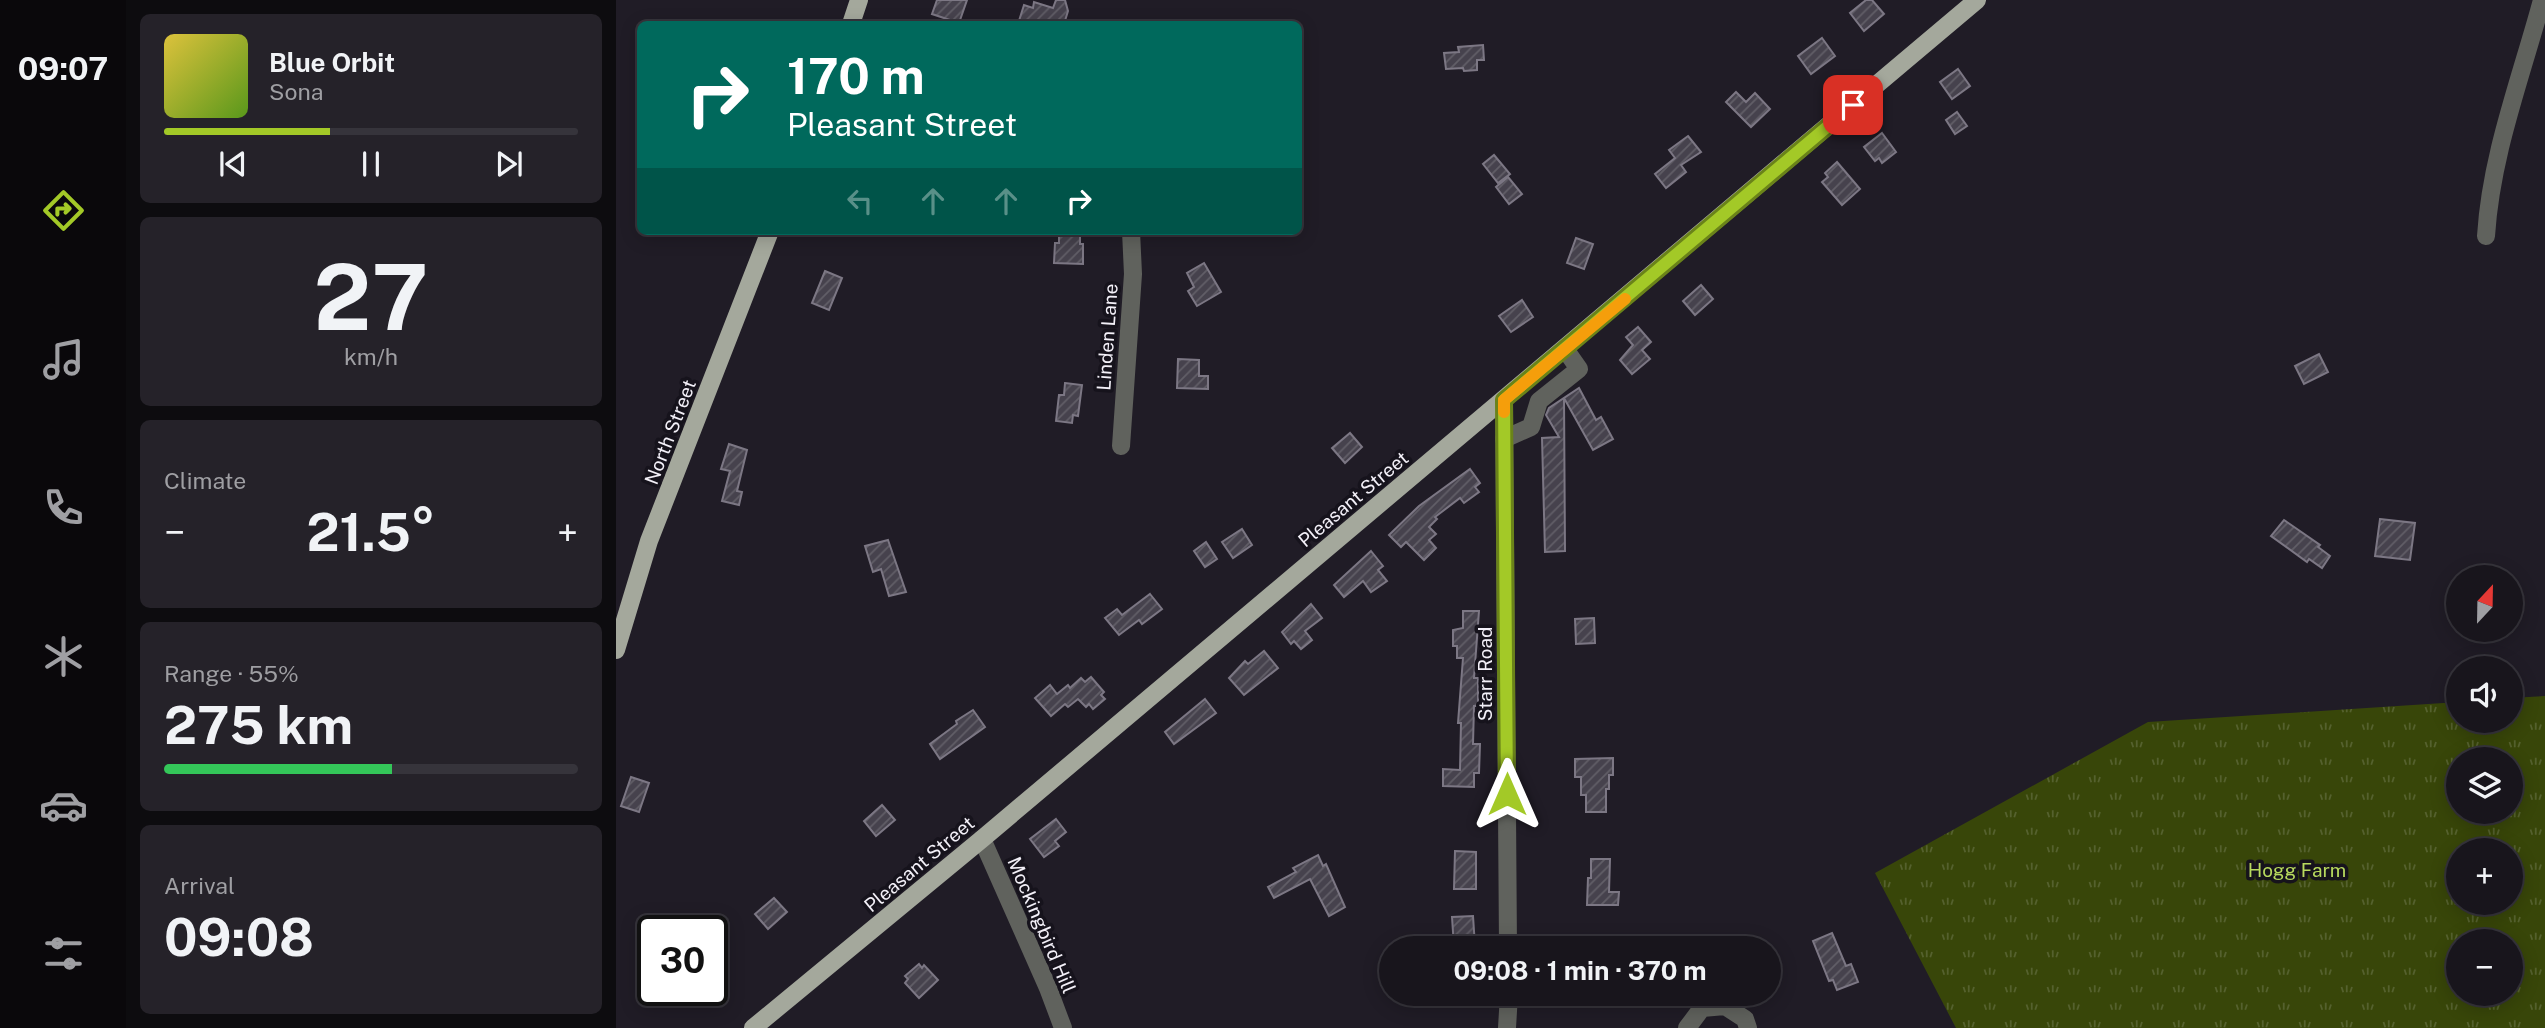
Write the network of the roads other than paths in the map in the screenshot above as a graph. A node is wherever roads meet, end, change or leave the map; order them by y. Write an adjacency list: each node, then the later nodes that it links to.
1 (859, 0): 4 (main road)
2 (1977, 0): 8 (main road, Pleasant Street)
3 (2542, 0): 7 (street)
4 (852, 21)
5 (768, 235): 12 (main road, North Street)
6 (1131, 235): 11 (street, Linden Lane)
7 (2486, 236)
8 (1565, 349): 9 (main road, Pleasant Street); 10 (street)
9 (1504, 400): 10 (street, Starr Road); 13 (main road, Pleasant Street)
10 (1504, 439): 14 (street, Starr Road)
11 (1121, 446)
12 (616, 650)
13 (982, 839): 16 (main road, Pleasant Street); 17 (street, Mockingbird Hill)
14 (1508, 936)
15 (1508, 1006): 18 (street)
16 (753, 1028)
17 (1063, 1028)
18 (1507, 1028)
19 (1687, 1028): 20 (street)
20 (1748, 1028)

